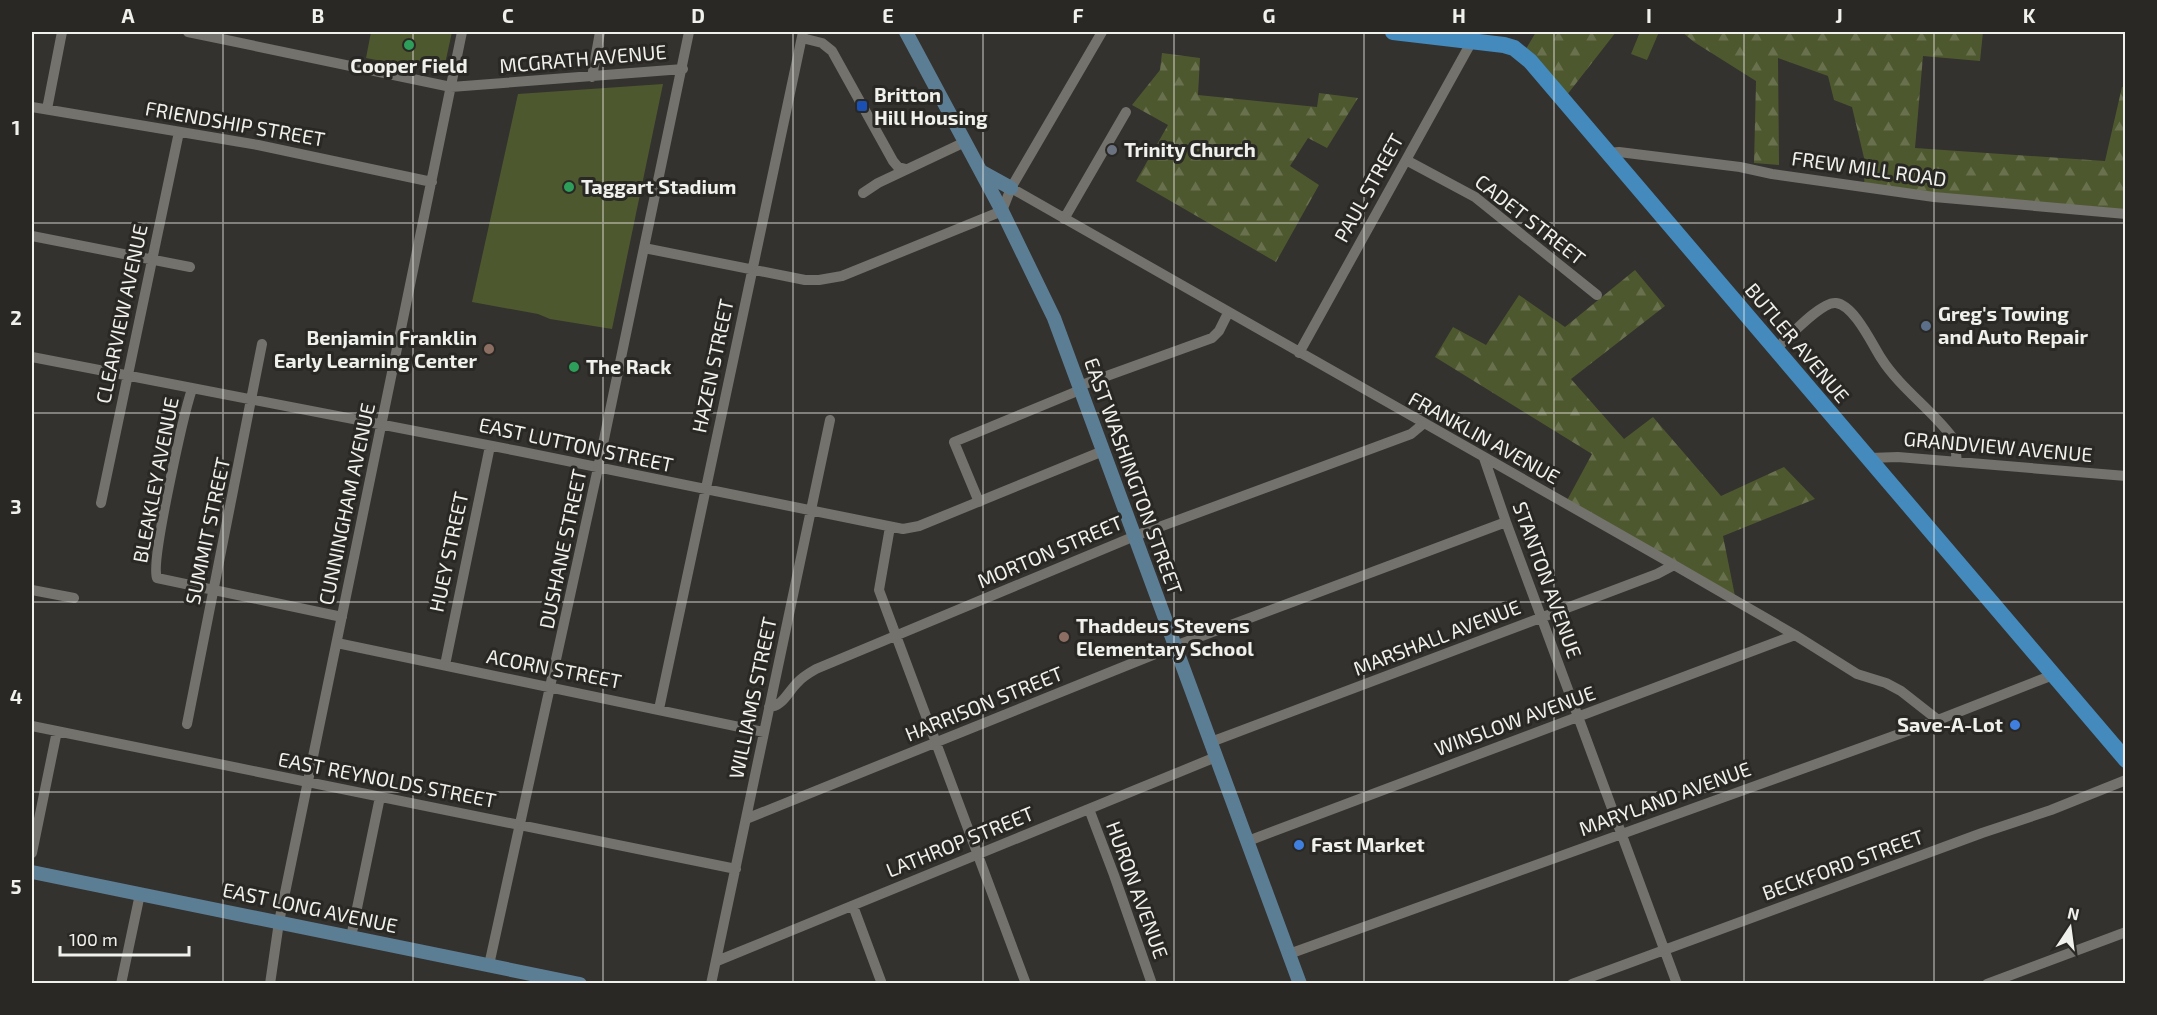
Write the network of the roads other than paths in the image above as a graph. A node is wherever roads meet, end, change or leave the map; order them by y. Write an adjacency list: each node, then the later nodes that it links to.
1 (62, 32): 16 (street)
2 (188, 32): 10 (street, MCGRATH AVENUE)
3 (462, 32): 14 (street, CUNNINGHAM AVENUE)
4 (600, 32): 13 (street)
5 (689, 32): 12 (street, DUSHANE STREET)
6 (906, 32): 19 (main road, EAST WASHINGTON STREET)
7 (1102, 32): 25 (street)
8 (1393, 32): 11 (main road, BUTLER AVENUE)
9 (803, 35): 22 (street); 34 (street, HAZEN STREET)
10 (241, 37): 14 (street, MCGRATH AVENUE)
11 (1472, 41): 20 (main road, BUTLER AVENUE); 21 (street, PAUL STREET)
12 (683, 69): 13 (street, MCGRATH AVENUE); 31 (street, DUSHANE STREET)
13 (592, 77): 14 (street, MCGRATH AVENUE)
14 (451, 87): 24 (street, CUNNINGHAM AVENUE)
15 (32, 107): 16 (street, FRIENDSHIP STREET)
16 (47, 109): 18 (street, FRIENDSHIP STREET)
17 (1125, 112): 29 (street)
18 (179, 132): 24 (street, FRIENDSHIP STREET); 32 (street, CLEARVIEW AVENUE)
19 (965, 142): 22 (street); 23 (main road, EAST WASHINGTON STREET)
20 (1608, 153): 28 (street, FREW MILL ROAD); 38 (main road, BUTLER AVENUE)
21 (1406, 160): 35 (street, CADET STREET); 39 (street, PAUL STREET)
22 (906, 169): 26 (street)
23 (981, 171): 25 (main road); 27 (main road, EAST WASHINGTON STREET)
24 (432, 182): 47 (street, CUNNINGHAM AVENUE)
25 (1011, 188): 27 (street); 29 (street, FRANKLIN AVENUE)
26 (863, 194)
27 (1002, 211): 34 (street); 42 (main road, EAST WASHINGTON STREET)
28 (2126, 214)
29 (1064, 219): 36 (street, FRANKLIN AVENUE)
30 (32, 236): 32 (street)
31 (644, 248): 34 (street); 53 (street, DUSHANE STREET)
32 (152, 259): 33 (street); 41 (street, CLEARVIEW AVENUE)
33 (190, 267)
34 (751, 270): 55 (street, HAZEN STREET)
35 (1597, 295)
36 (1228, 313): 39 (street, FRANKLIN AVENUE); 42 (street)
37 (262, 344): 44 (street, SUMMIT STREET)
38 (1775, 350): 51 (main road, BUTLER AVENUE); 52 (street)
39 (1299, 353): 46 (street, FRANKLIN AVENUE)
40 (32, 357): 41 (street, EAST LUTTON STREET)
41 (129, 376): 43 (street, EAST LUTTON STREET); 56 (street, CLEARVIEW AVENUE)
42 (1079, 388): 49 (main road, EAST WASHINGTON STREET); 57 (street)
43 (192, 389): 44 (street, EAST LUTTON STREET); 64 (street, BLEAKLEY AVENUE)
44 (252, 400): 47 (street, EAST LUTTON STREET); 64 (street, SUMMIT STREET)
45 (830, 420): 58 (street, WILLIAMS STREET)
46 (1423, 424): 50 (street, FRANKLIN AVENUE); 61 (street, MORTON STREET)
47 (382, 425): 48 (street, EAST LUTTON STREET); 66 (street, CUNNINGHAM AVENUE)
48 (490, 446): 53 (street, EAST LUTTON STREET); 72 (street, HUEY STREET)
49 (1103, 451): 57 (street, EAST LUTTON STREET); 61 (main road, EAST WASHINGTON STREET)
50 (1484, 458): 59 (street, STANTON AVENUE); 62 (street, FRANKLIN AVENUE)
51 (1869, 458): 52 (street, GRANDVIEW AVENUE); 73 (main road, BUTLER AVENUE)
52 (1957, 462): 54 (street, GRANDVIEW AVENUE)
53 (598, 468): 55 (street, EAST LUTTON STREET); 74 (street, DUSHANE STREET)
54 (2126, 476)
55 (706, 490): 58 (street, EAST LUTTON STREET); 76 (street, HAZEN STREET)
56 (101, 502)
57 (978, 502): 60 (street, EAST LUTTON STREET)
58 (810, 511): 60 (street, EAST LUTTON STREET); 75 (street, WILLIAMS STREET)
59 (1506, 522): 67 (street, STANTON AVENUE); 71 (street, HARRISON STREET)
60 (890, 527): 68 (street)
61 (1135, 536): 68 (street, MORTON STREET); 71 (main road, EAST WASHINGTON STREET)
62 (1674, 565): 67 (street, MARSHALL AVENUE); 69 (street, FRANKLIN AVENUE)
63 (32, 590): 65 (street)
64 (214, 590): 66 (street); 79 (street, SUMMIT STREET)
65 (74, 598)
66 (342, 617): 70 (street, CUNNINGHAM AVENUE)
67 (1541, 618): 77 (street, STANTON AVENUE); 83 (street, MARSHALL AVENUE)
68 (896, 635): 75 (street, MORTON STREET); 84 (street)
69 (1795, 635): 77 (street, WINSLOW AVENUE); 78 (street, FRANKLIN AVENUE)
70 (337, 643): 72 (street, ACORN STREET); 88 (street, CUNNINGHAM AVENUE)
71 (1175, 646): 83 (main road, EAST WASHINGTON STREET); 84 (street, HARRISON STREET)
72 (445, 665): 74 (street, ACORN STREET)
73 (2053, 675): 78 (street, MARYLAND AVENUE); 86 (main road, BUTLER AVENUE)
74 (550, 687): 76 (street, ACORN STREET); 92 (street, DUSHANE STREET)
75 (769, 707): 82 (street, WILLIAMS STREET)
76 (659, 709): 82 (street, ACORN STREET)
77 (1578, 717): 93 (street, STANTON AVENUE); 94 (street, WINSLOW AVENUE)
78 (1938, 720): 93 (street, MARYLAND AVENUE)
79 (187, 724)
80 (32, 726): 81 (street, EAST REYNOLDS STREET)
81 (57, 731): 88 (street, EAST REYNOLDS STREET); 95 (street)
82 (764, 732): 91 (street, WILLIAMS STREET)
83 (1211, 742): 85 (main road, EAST WASHINGTON STREET)
84 (937, 743): 91 (street, HARRISON STREET); 96 (street)
85 (1216, 757): 90 (street, LATHROP STREET); 94 (main road, EAST WASHINGTON STREET)
86 (2126, 760)
87 (2126, 780): 104 (street, BECKFORD STREET)
88 (309, 781): 89 (street, EAST REYNOLDS STREET); 101 (street, CUNNINGHAM AVENUE)
89 (380, 797): 92 (street, EAST REYNOLDS STREET); 103 (street)
90 (1089, 809): 96 (street, LATHROP STREET); 114 (street, HURON AVENUE)
91 (746, 819): 97 (street, WILLIAMS STREET)
92 (521, 825): 97 (street, EAST REYNOLDS STREET); 107 (street, DUSHANE STREET)
93 (1621, 833): 104 (street, STANTON AVENUE); 105 (street, MARYLAND AVENUE)
94 (1248, 841): 105 (main road, EAST WASHINGTON STREET)
95 (32, 853)
96 (978, 854): 100 (street, LATHROP STREET); 113 (street)
97 (736, 869): 106 (street, WILLIAMS STREET)
98 (32, 872): 99 (main road, EAST LONG AVENUE)
99 (140, 894): 101 (main road, EAST LONG AVENUE); 108 (street)
100 (853, 906): 106 (street, LATHROP STREET); 112 (street)
101 (279, 922): 103 (main road, EAST LONG AVENUE); 109 (street, CUNNINGHAM AVENUE)
102 (2126, 932): 118 (street)
103 (351, 937): 107 (main road, EAST LONG AVENUE)
104 (1664, 950): 116 (street, BECKFORD STREET); 117 (street, STANTON AVENUE)
105 (1289, 954): 115 (main road, EAST WASHINGTON STREET)
106 (717, 961): 111 (street, WILLIAMS STREET)
107 (489, 965): 110 (main road, EAST LONG AVENUE)
108 (121, 984)
109 (270, 984)
110 (580, 984)
111 (711, 984)
112 (882, 984)
113 (1026, 984)
114 (1152, 984)
115 (1300, 984)
116 (1572, 984)
117 (1677, 984)
118 (1987, 984)

